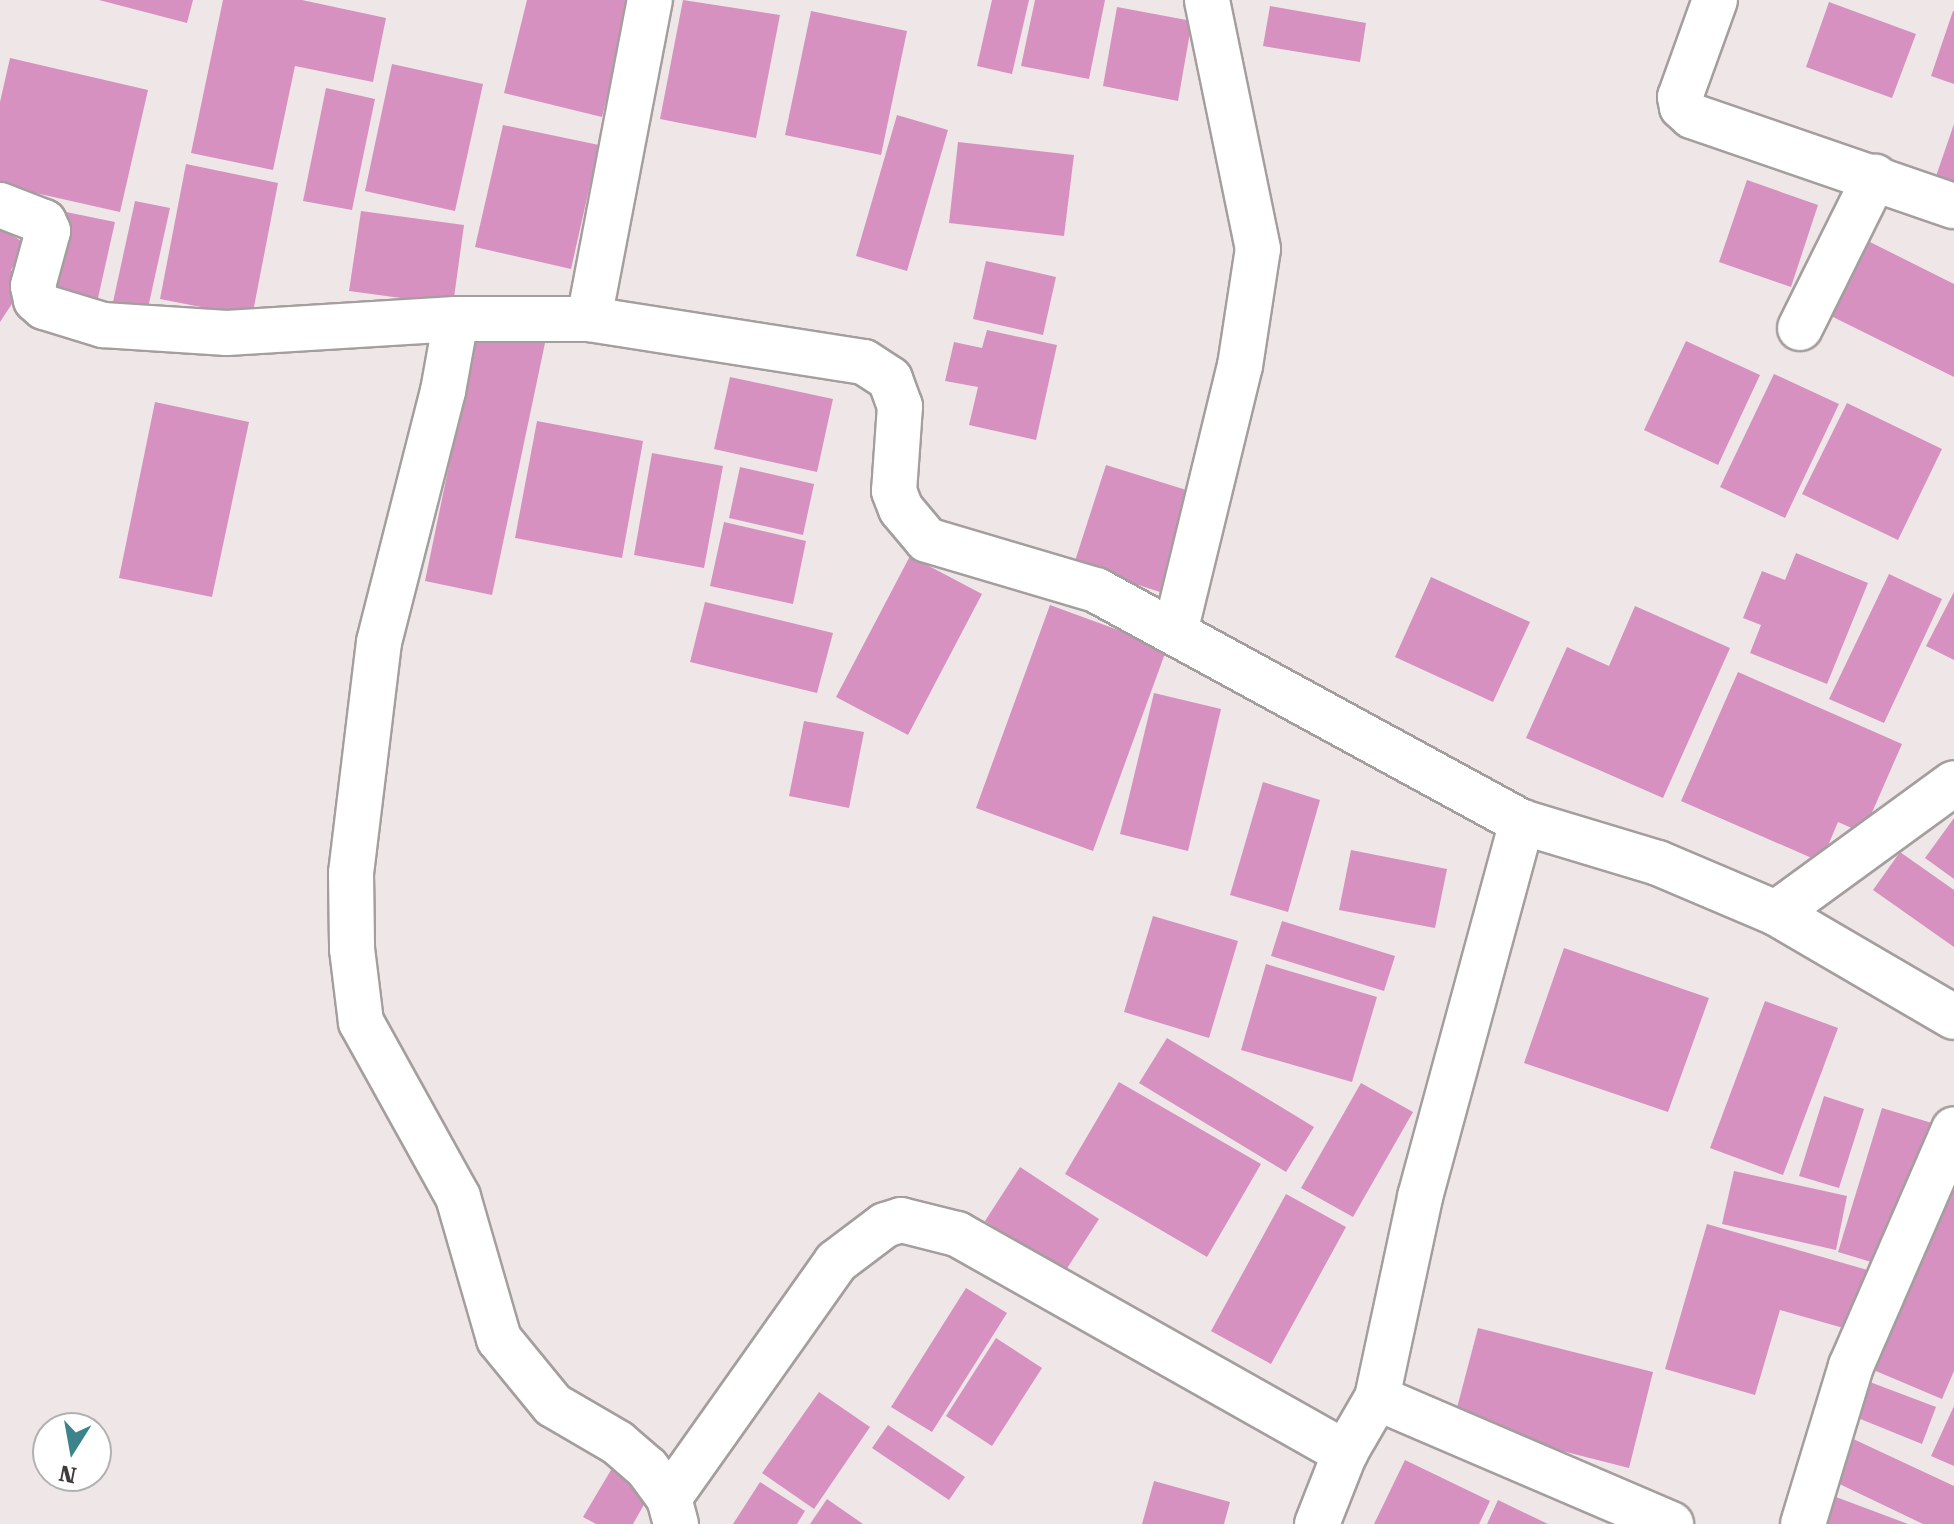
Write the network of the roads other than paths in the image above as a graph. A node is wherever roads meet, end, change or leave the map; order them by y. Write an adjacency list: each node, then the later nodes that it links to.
1 (650, 0): 8 (street)
2 (1207, 0): 10 (street)
3 (1715, 0): 4 (street)
4 (1875, 177): 6 (street); 9 (street)
5 (0, 205): 7 (street)
6 (1954, 206)
7 (456, 319): 8 (street); 18 (street)
8 (589, 319): 10 (street)
9 (1800, 328)
10 (1175, 632): 12 (street)
11 (1954, 783): 13 (street)
12 (1522, 822): 13 (street); 16 (street)
13 (1776, 913): 14 (street)
14 (1954, 1017)
15 (1954, 1129): 21 (street)
16 (1377, 1398): 17 (street); 20 (street)
17 (1345, 1453): 18 (street); 19 (street)
18 (672, 1511)
19 (1317, 1524)
20 (1671, 1524)
21 (1803, 1524)

